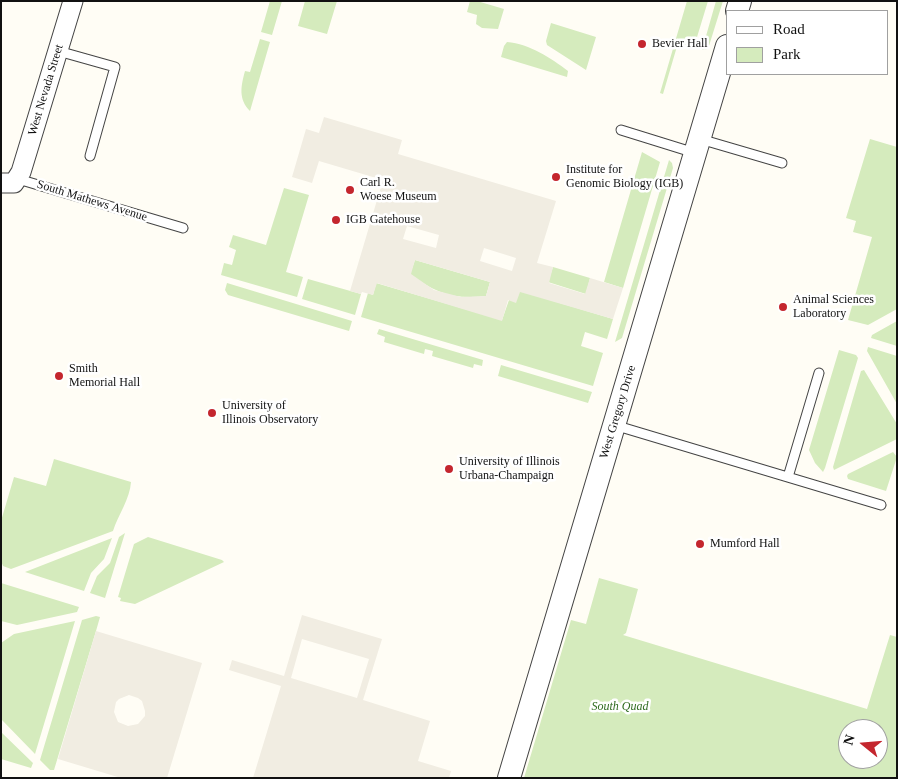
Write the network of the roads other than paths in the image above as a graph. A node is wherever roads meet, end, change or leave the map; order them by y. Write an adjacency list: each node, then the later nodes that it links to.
1 (72, 1): 3 (street, West Nevada Street)
2 (726, 49): 5 (street, West Gregory Drive)
3 (58, 51): 6 (lane); 8 (street, West Nevada Street)
4 (621, 130): 5 (lane)
5 (698, 146): 7 (lane); 11 (street, West Gregory Drive)
6 (90, 156)
7 (782, 163)
8 (6, 183): 9 (lane, South Mathews Avenue)
9 (183, 228)
10 (819, 373): 12 (lane)
11 (614, 425): 12 (lane); 14 (street, West Gregory Drive)
12 (788, 478): 13 (lane)
13 (881, 505)
14 (509, 778)

